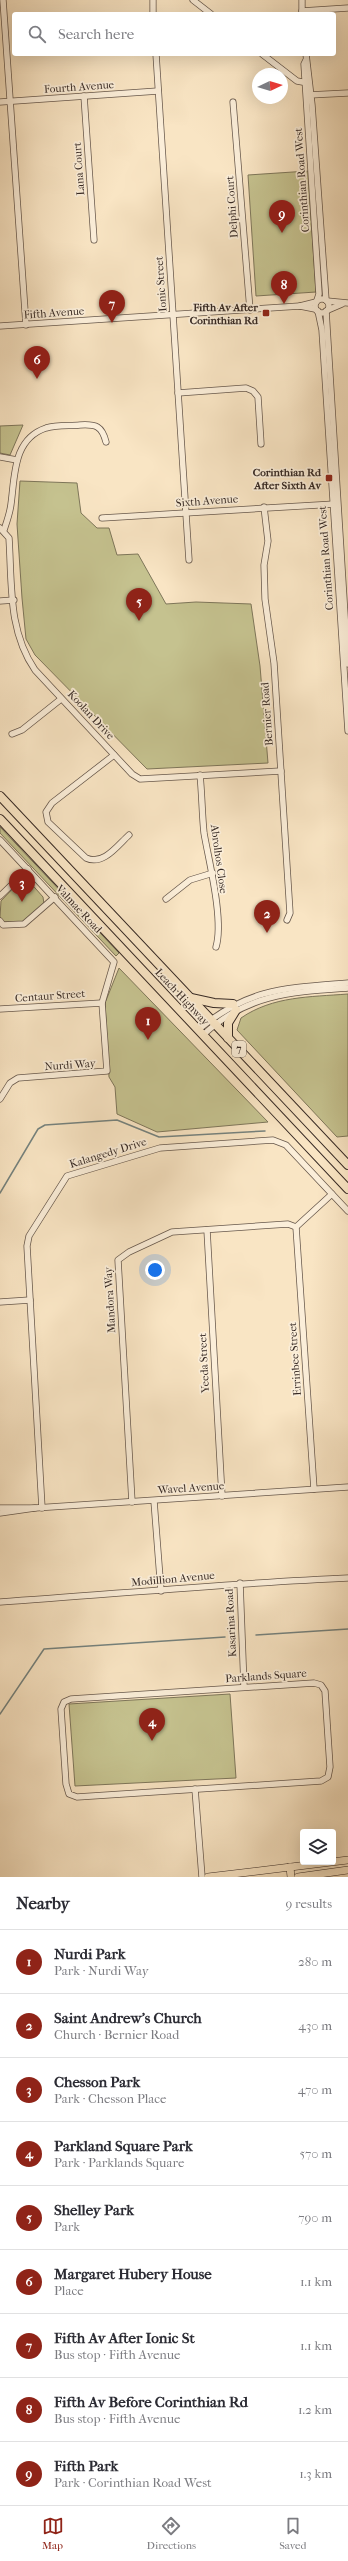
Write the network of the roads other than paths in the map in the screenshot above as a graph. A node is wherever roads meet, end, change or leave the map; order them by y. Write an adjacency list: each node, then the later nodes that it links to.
1 (3, 0): 17 (street)
2 (152, 0): 6 (street)
3 (193, 0): 7 (street)
4 (302, 0): 8 (street)
5 (348, 8): 8 (street)
6 (153, 12)
7 (208, 12)
8 (302, 12)
9 (156, 56): 13 (street, Ionic Street)
10 (265, 56): 12 (street)
11 (306, 57): 12 (street, Corinthian Road West)
12 (308, 83): 15 (street, Corinthian Road West)
13 (158, 91): 16 (street, Fourth Avenue); 28 (street, Ionic Street)
14 (348, 93): 15 (street)
15 (309, 95): 21 (street, Corinthian Road West); 22 (street, Corinthian Road West)
16 (84, 96): 17 (street, Fourth Avenue); 20 (street, Lana Court)
17 (10, 101): 18 (street, Fourth Avenue); 29 (street)
18 (0, 102)
19 (233, 102): 25 (street, Delphi Court)
20 (94, 240)
21 (317, 301): 22 (street, Fifth Avenue); 24 (street, Fifth Avenue); 26 (street, Corinthian Road West)
22 (327, 301): 23 (street); 27 (street, Corinthian Road West)
23 (345, 304): 27 (street)
24 (300, 306): 25 (street, Fifth Avenue); 26 (street, Fifth Avenue)
25 (250, 310): 28 (street, Fifth Avenue)
26 (317, 310): 27 (street, Fifth Avenue); 36 (street, Corinthian Road West)
27 (327, 311): 36 (street, Corinthian Road West)
28 (172, 315): 29 (street, Fifth Avenue); 31 (street, Ionic Street)
29 (26, 325): 30 (street, Fifth Avenue)
30 (0, 326)
31 (178, 393): 33 (street); 38 (street, Ionic Street)
32 (106, 442): 35 (street)
33 (261, 444)
34 (0, 457): 35 (street)
35 (16, 460): 40 (street)
36 (335, 504): 37 (street, Sixth Avenue); 44 (street, Corinthian Road West); 46 (street, Corinthian Road West)
37 (264, 507): 38 (street, Sixth Avenue); 50 (street, Bernier Road)
38 (187, 513): 39 (street, Sixth Avenue); 41 (street, Ionic Street)
39 (102, 518)
40 (2, 529): 42 (street, Koolan Drive)
41 (189, 560)
42 (14, 600): 43 (street); 45 (street, Koolan Drive)
43 (0, 601)
44 (348, 664)
45 (62, 699): 48 (street); 49 (street, Koolan Drive)
46 (348, 720): 47 (street, Corinthian Road West)
47 (348, 731)
48 (12, 734)
49 (114, 755): 51 (street, Koolan Drive); 54 (street)
50 (281, 770): 51 (street, Koolan Drive); 61 (street, Bernier Road)
51 (200, 775): 57 (street, Abrolhos Close)
52 (0, 796): 66 (highway, Leach Highway / 7)
53 (0, 819): 71 (highway, Leach Highway / 7)
54 (129, 835)
55 (0, 840): 56 (street, Valmae Road)
56 (28, 869): 58 (street); 59 (street, Valmae Road)
57 (213, 872): 60 (street); 63 (street, Abrolhos Close)
58 (0, 896)
59 (55, 897): 62 (street); 67 (street, Valmae Road)
60 (166, 899)
61 (287, 920)
62 (0, 921)
63 (216, 947)
64 (348, 983): 68 (street)
65 (348, 988): 68 (street)
66 (190, 997): 68 (highway); 70 (highway, Leach Highway / 7)
67 (102, 1003): 69 (street, Centaur Street); 73 (street, Nurdi Way)
68 (235, 1007): 70 (street); 72 (highway)
69 (0, 1009)
70 (213, 1022): 71 (street); 72 (highway, Leach Highway / 7)
71 (201, 1032): 75 (highway, Leach Highway / 7)
72 (228, 1038): 74 (highway, Leach Highway / 7)
73 (0, 1099)
74 (348, 1165)
75 (348, 1189)
76 (332, 1194): 77 (street, Kalangedy Drive); 78 (street); 80 (street, Kalangedy Drive)
77 (348, 1211)
78 (296, 1227): 79 (street, Mandora Way); 83 (street, Errinbee Street)
79 (206, 1230): 84 (street, Yeeda Street); 86 (street, Mandora Way)
80 (30, 1300): 81 (street); 89 (street, Kalangedy Drive)
81 (0, 1302)
82 (348, 1487): 83 (street, Wavel Avenue)
83 (314, 1489): 84 (street, Wavel Avenue)
84 (222, 1496): 85 (street, Wavel Avenue)
85 (154, 1501): 86 (street, Wavel Avenue); 93 (street)
86 (132, 1502): 89 (street, Wavel Avenue)
87 (0, 1508): 88 (street, Wavel Avenue)
88 (35, 1508): 89 (street, Wavel Avenue); 90 (street, Wavel Avenue)
89 (42, 1508)
90 (0, 1513)
91 (348, 1578): 92 (street, Modillion Avenue)
92 (240, 1583): 93 (street, Modillion Avenue); 95 (street, Kasarina Road)
93 (160, 1591): 94 (street, Modillion Avenue)
94 (0, 1602)
95 (244, 1687): 96 (street, Parklands Square); 96 (street, Parklands Square)
96 (196, 1789): 100 (street)
97 (348, 1860): 98 (main road)
98 (290, 1868): 101 (main road); 102 (main road)
99 (348, 1870): 103 (main road)
100 (202, 1877)
101 (208, 1877)
102 (291, 1877)
103 (298, 1877)

